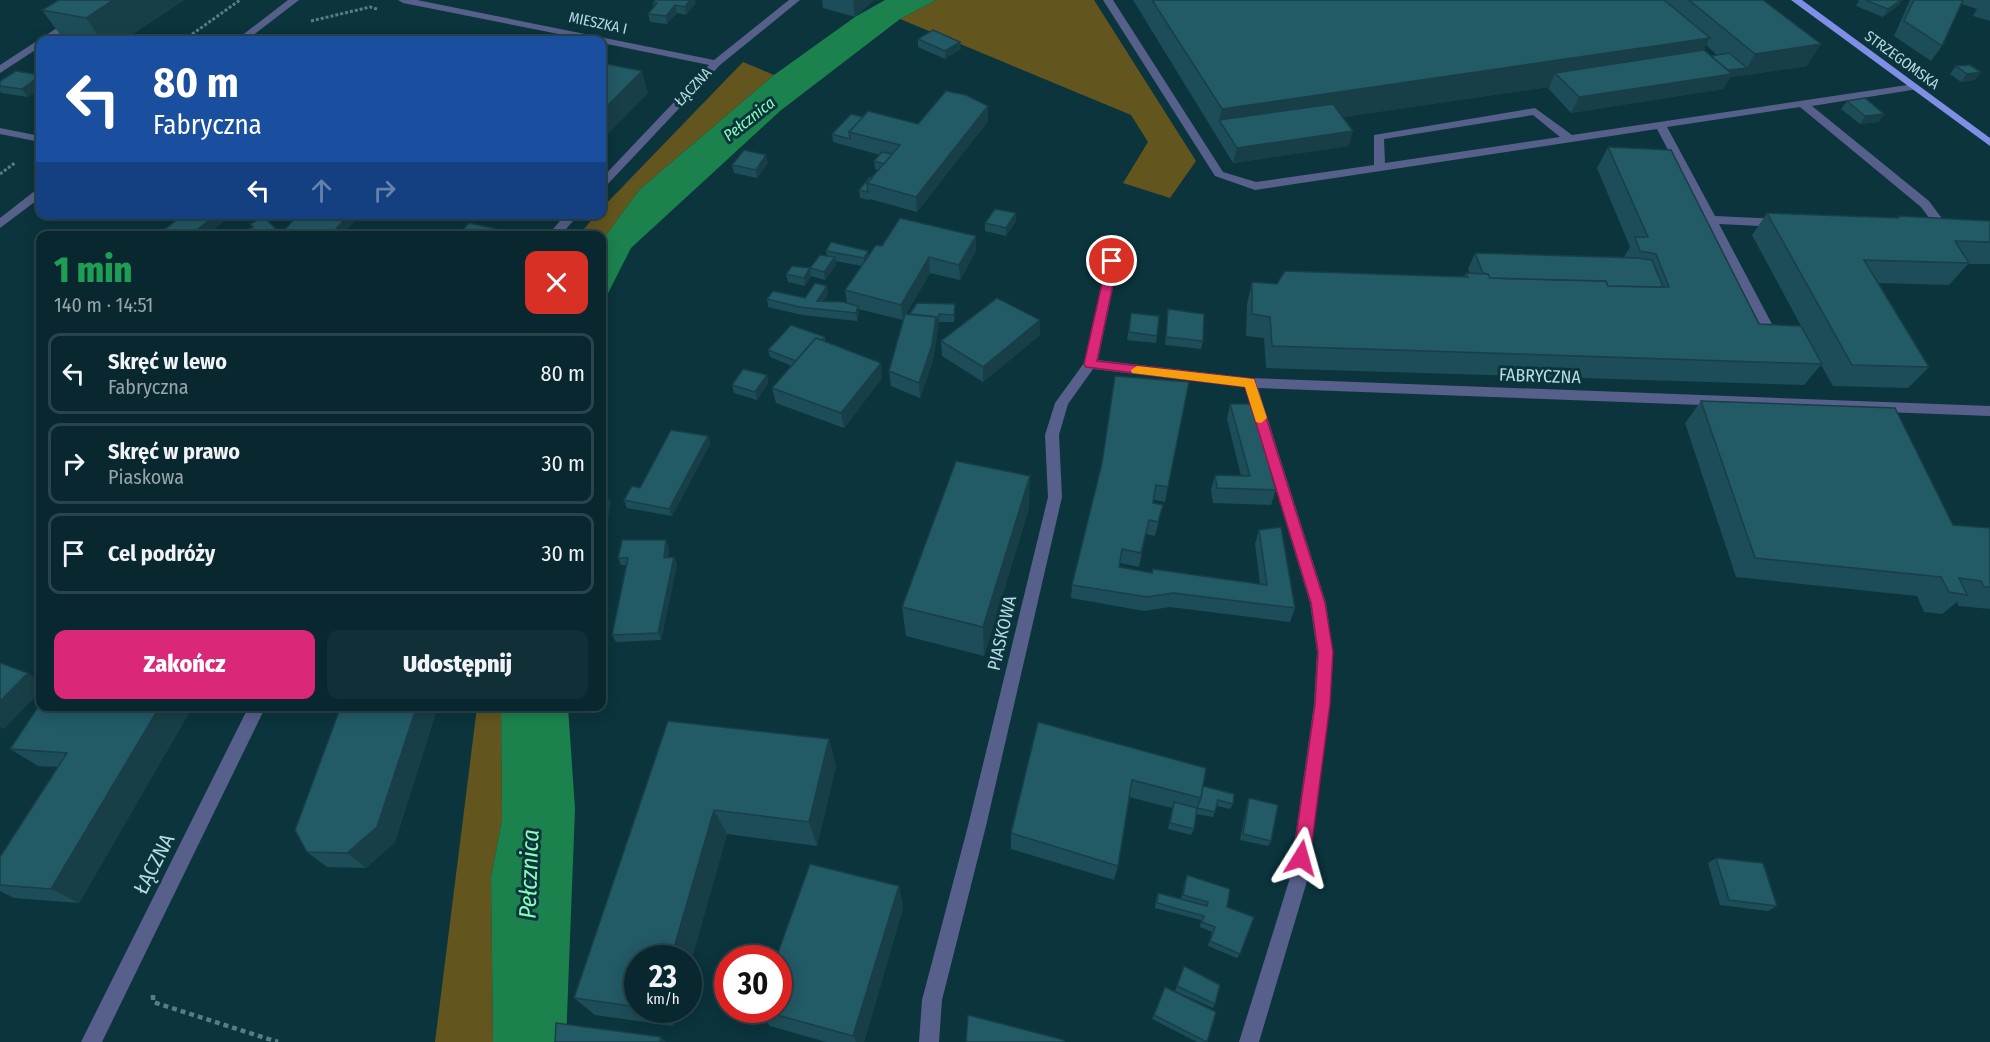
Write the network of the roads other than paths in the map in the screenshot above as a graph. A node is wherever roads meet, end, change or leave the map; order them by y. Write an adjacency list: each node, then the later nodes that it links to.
1 (107, 0): 7 (street)
2 (294, 0): 8 (street)
3 (403, 0): 9 (street, MIESZKA I)
4 (795, 0): 12 (street, ŁĄCZNA)
5 (1108, 0): 21 (street)
6 (1797, 0): 14 (main road, STRZEGOMSKA)
7 (51, 36)
8 (247, 36)
9 (582, 36)
10 (606, 41): 12 (street, MIESZKA I)
11 (36, 47): 13 (street)
12 (716, 63): 22 (street, ŁĄCZNA)
13 (0, 70)
14 (1914, 87): 15 (street); 20 (main road, STRZEGOMSKA)
15 (1803, 104): 16 (street); 29 (street)
16 (1660, 126): 19 (street); 25 (street)
17 (0, 131): 18 (street)
18 (36, 138)
19 (1570, 139): 21 (street); 21 (street)
20 (1990, 143)
21 (1380, 168)
22 (606, 180)
23 (36, 196): 26 (street)
24 (568, 219): 28 (street)
25 (1710, 220): 27 (street); 31 (street)
26 (0, 224)
27 (1793, 224)
28 (558, 231)
29 (1935, 232)
30 (1116, 240): 32 (street, PIASKOWA)
31 (1767, 326)
32 (1090, 364): 33 (street, FABRYCZNA); 37 (street, PIASKOWA)
33 (1250, 383): 34 (street, FABRYCZNA); 38 (street)
34 (1990, 411)
35 (256, 711): 36 (street, ŁĄCZNA)
36 (91, 1042)
37 (929, 1042)
38 (1249, 1042)

